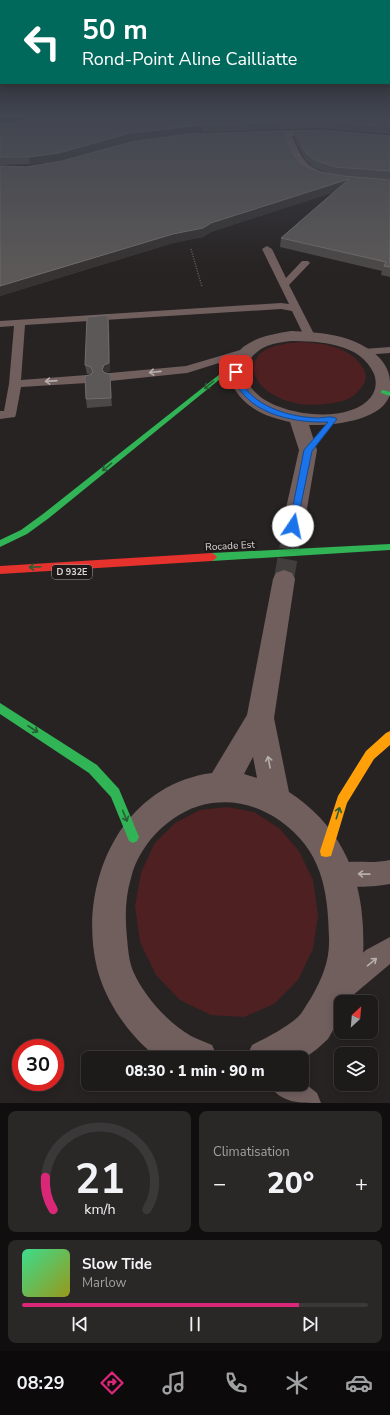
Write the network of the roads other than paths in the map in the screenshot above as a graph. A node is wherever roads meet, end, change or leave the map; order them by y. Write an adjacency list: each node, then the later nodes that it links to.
1 (302, 165): 2 (street)
2 (332, 177)
3 (267, 249): 5 (lane)
4 (305, 263): 5 (lane)
5 (284, 285): 6 (lane)
6 (296, 309): 7 (lane); 9 (lane)
7 (20, 322): 8 (lane); 15 (lane)
8 (0, 324)
9 (309, 336): 11 (street); 12 (street)
10 (390, 350): 11 (lane)
11 (363, 352): 16 (street)
12 (243, 356): 13 (lane, one-way to 13); 18 (street); 22 (main road, one-way to 22)
13 (110, 377)
14 (86, 379): 15 (lane, one-way to 15)
15 (15, 384): 17 (lane)
16 (386, 393): 19 (street)
17 (0, 415)
18 (298, 418): 19 (street); 20 (street)
19 (334, 419): 20 (street)
20 (308, 450): 21 (street)
21 (293, 526)
22 (0, 544)
23 (390, 547): 24 (main road, Rocade Est / D 932E)
24 (144, 561): 25 (main road, Rocade Est / D 932E, one-way to 25); 26 (main road, Rocade Est / D 932E)
25 (0, 570)
26 (30, 578)
27 (284, 579): 29 (street)
28 (0, 708): 33 (main road, one-way to 33)
29 (260, 718): 31 (street); 32 (street, one-way to 29)
30 (390, 737): 34 (main road, one-way to 30)
31 (221, 786): 32 (street); 33 (street)
32 (276, 800): 34 (street)
33 (133, 837): 38 (street)
34 (332, 862): 35 (lane, one-way to 34); 37 (street)
35 (390, 872)
36 (390, 950): 37 (lane, one-way to 36)
37 (334, 994): 39 (street)
38 (182, 1051)
39 (282, 1051)
40 (292, 1091): 41 (lane)
41 (307, 1103)

